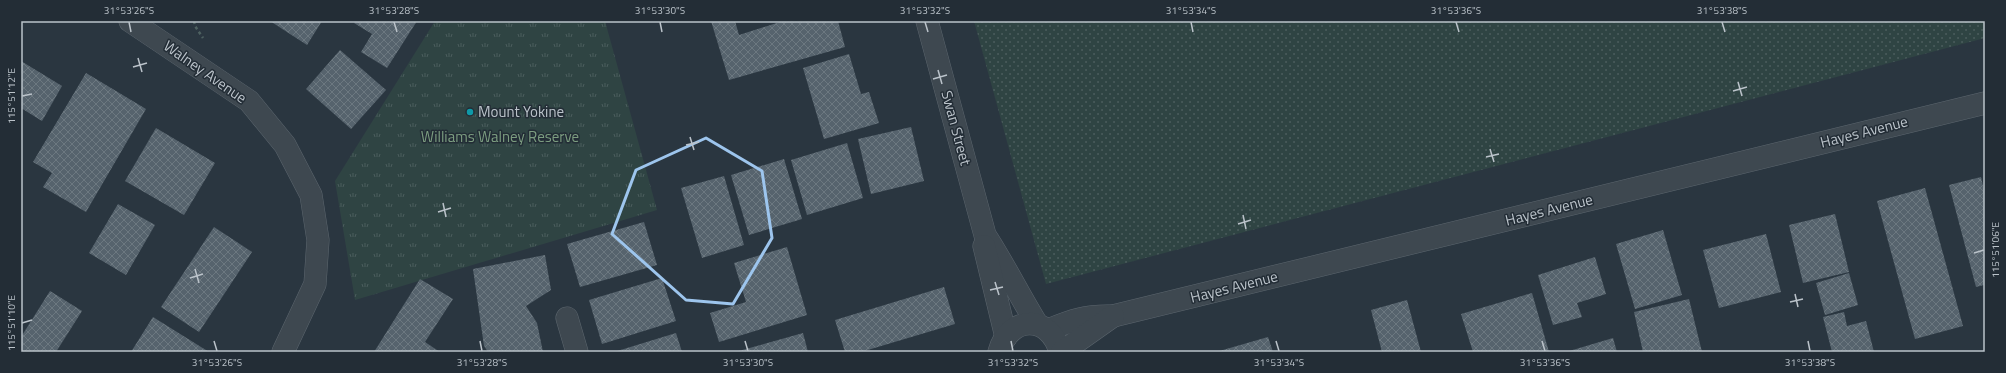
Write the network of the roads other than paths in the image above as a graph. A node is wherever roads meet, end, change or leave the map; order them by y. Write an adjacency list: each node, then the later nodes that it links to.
1 (927, 21): 4 (street, Swan Street)
2 (141, 24): 9 (street, Walney Avenue)
3 (1985, 103): 5 (street, Hayes Avenue)
4 (985, 235): 7 (street, Swan Street); 8 (street, Swan Street)
5 (1113, 316): 7 (street, Hayes Avenue); 11 (street, Hayes Avenue)
6 (567, 318): 10 (street)
7 (1043, 327): 8 (street, Hayes Avenue); 11 (street, Swan Street)
8 (1003, 345)
9 (283, 352)
10 (577, 352)
11 (1061, 352)

